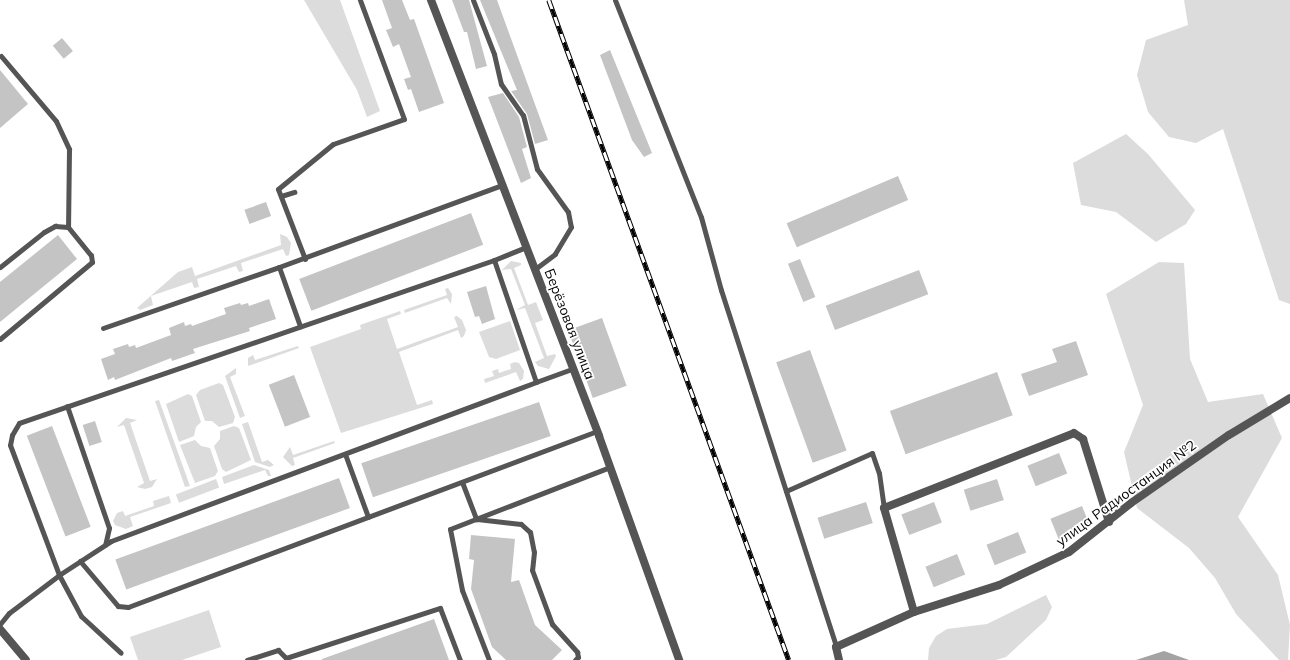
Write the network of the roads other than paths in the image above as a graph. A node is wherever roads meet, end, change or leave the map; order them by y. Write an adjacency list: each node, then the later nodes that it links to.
1 (360, 0): 8 (lane)
2 (431, 0): 6 (street, Берёзовая улица)
3 (472, 0): 15 (lane)
4 (615, 0): 27 (lane)
5 (1, 56): 9 (lane)
6 (502, 185): 10 (street, Берёзовая улица); 11 (lane)
7 (294, 192): 8 (lane)
8 (281, 196): 11 (lane)
9 (68, 227): 13 (lane); 18 (lane)
10 (526, 247): 12 (lane); 15 (street, Берёзовая улица)
11 (305, 259): 14 (lane)
12 (494, 260): 16 (lane); 20 (lane)
13 (0, 267)
14 (280, 267): 16 (lane); 17 (lane)
15 (535, 269): 19 (street, Берёзовая улица)
16 (300, 326): 22 (lane)
17 (103, 328)
18 (0, 339)
19 (572, 369): 20 (lane); 23 (street, Берёзовая улица)
20 (536, 382): 24 (lane)
21 (1290, 398): 31 (street, улица Радиостанция №2)
22 (67, 406): 32 (lane); 34 (lane)
23 (597, 431): 25 (street, Берёзовая улица); 26 (lane)
24 (345, 454): 29 (lane); 32 (lane)
25 (610, 467): 30 (lane); 45 (street, Берёзовая улица)
26 (462, 482): 29 (lane); 30 (lane)
27 (786, 492): 28 (lane); 38 (lane)
28 (884, 508): 31 (street); 35 (street)
29 (368, 517): 33 (lane)
30 (476, 519): 43 (lane); 44 (lane)
31 (1109, 522): 35 (street, улица Радиостанция №2)
32 (105, 545): 33 (lane)
33 (80, 561): 34 (lane)
34 (59, 575): 36 (lane); 39 (lane)
35 (914, 612): 38 (street, улица Радиостанция №2)
36 (0, 624)
37 (0, 629): 40 (street)
38 (836, 646): 46 (street)
39 (121, 653)
40 (26, 660)
41 (247, 660): 42 (lane)
42 (460, 660)
43 (488, 660)
44 (575, 660)
45 (678, 660)
46 (839, 660)

